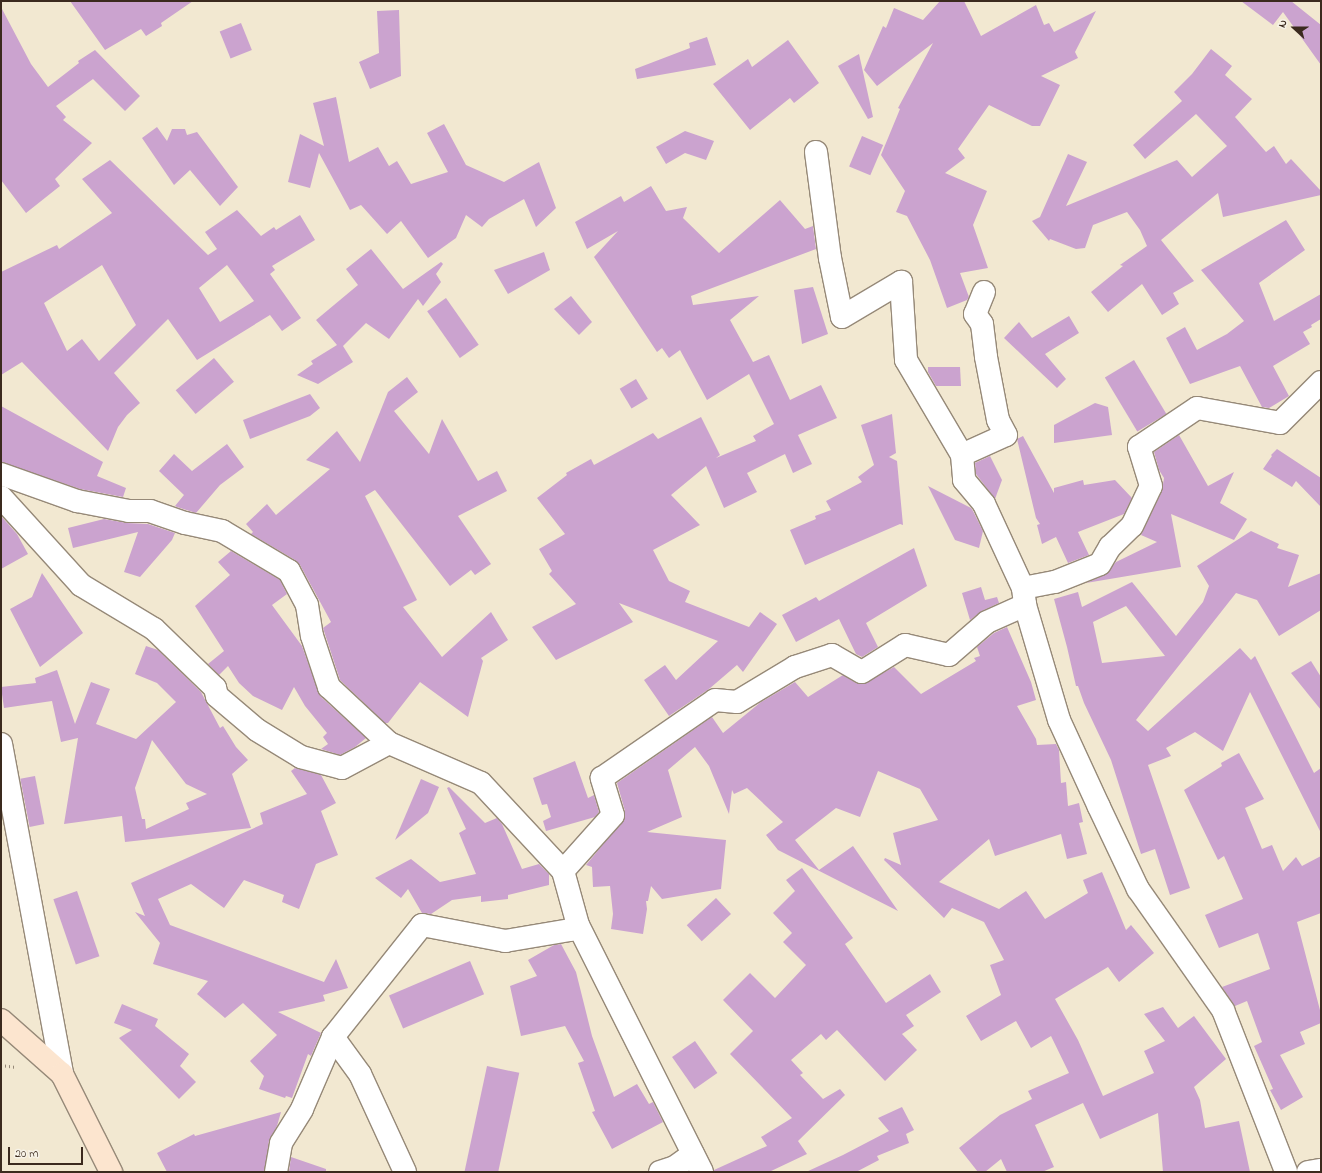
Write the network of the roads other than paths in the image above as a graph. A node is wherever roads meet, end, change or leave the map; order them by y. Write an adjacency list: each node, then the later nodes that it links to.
1 (816, 152): 4 (street)
2 (984, 292): 4 (street)
3 (1321, 382): 7 (street)
4 (962, 455): 7 (street)
5 (1, 474): 8 (street)
6 (1, 497): 8 (street)
7 (1024, 597): 10 (street); 21 (street)
8 (389, 743): 10 (street)
9 (1, 744): 14 (street)
10 (563, 871): 11 (street)
11 (578, 925): 13 (street); 15 (street)
12 (1, 1020): 14 (main road)
13 (333, 1036): 18 (street); 19 (street)
14 (62, 1074): 17 (main road)
15 (698, 1163): 20 (street)
16 (1321, 1170): 22 (street)
17 (111, 1172)
18 (276, 1172)
19 (405, 1172)
20 (660, 1172)
21 (1286, 1172)
22 (1308, 1172)

